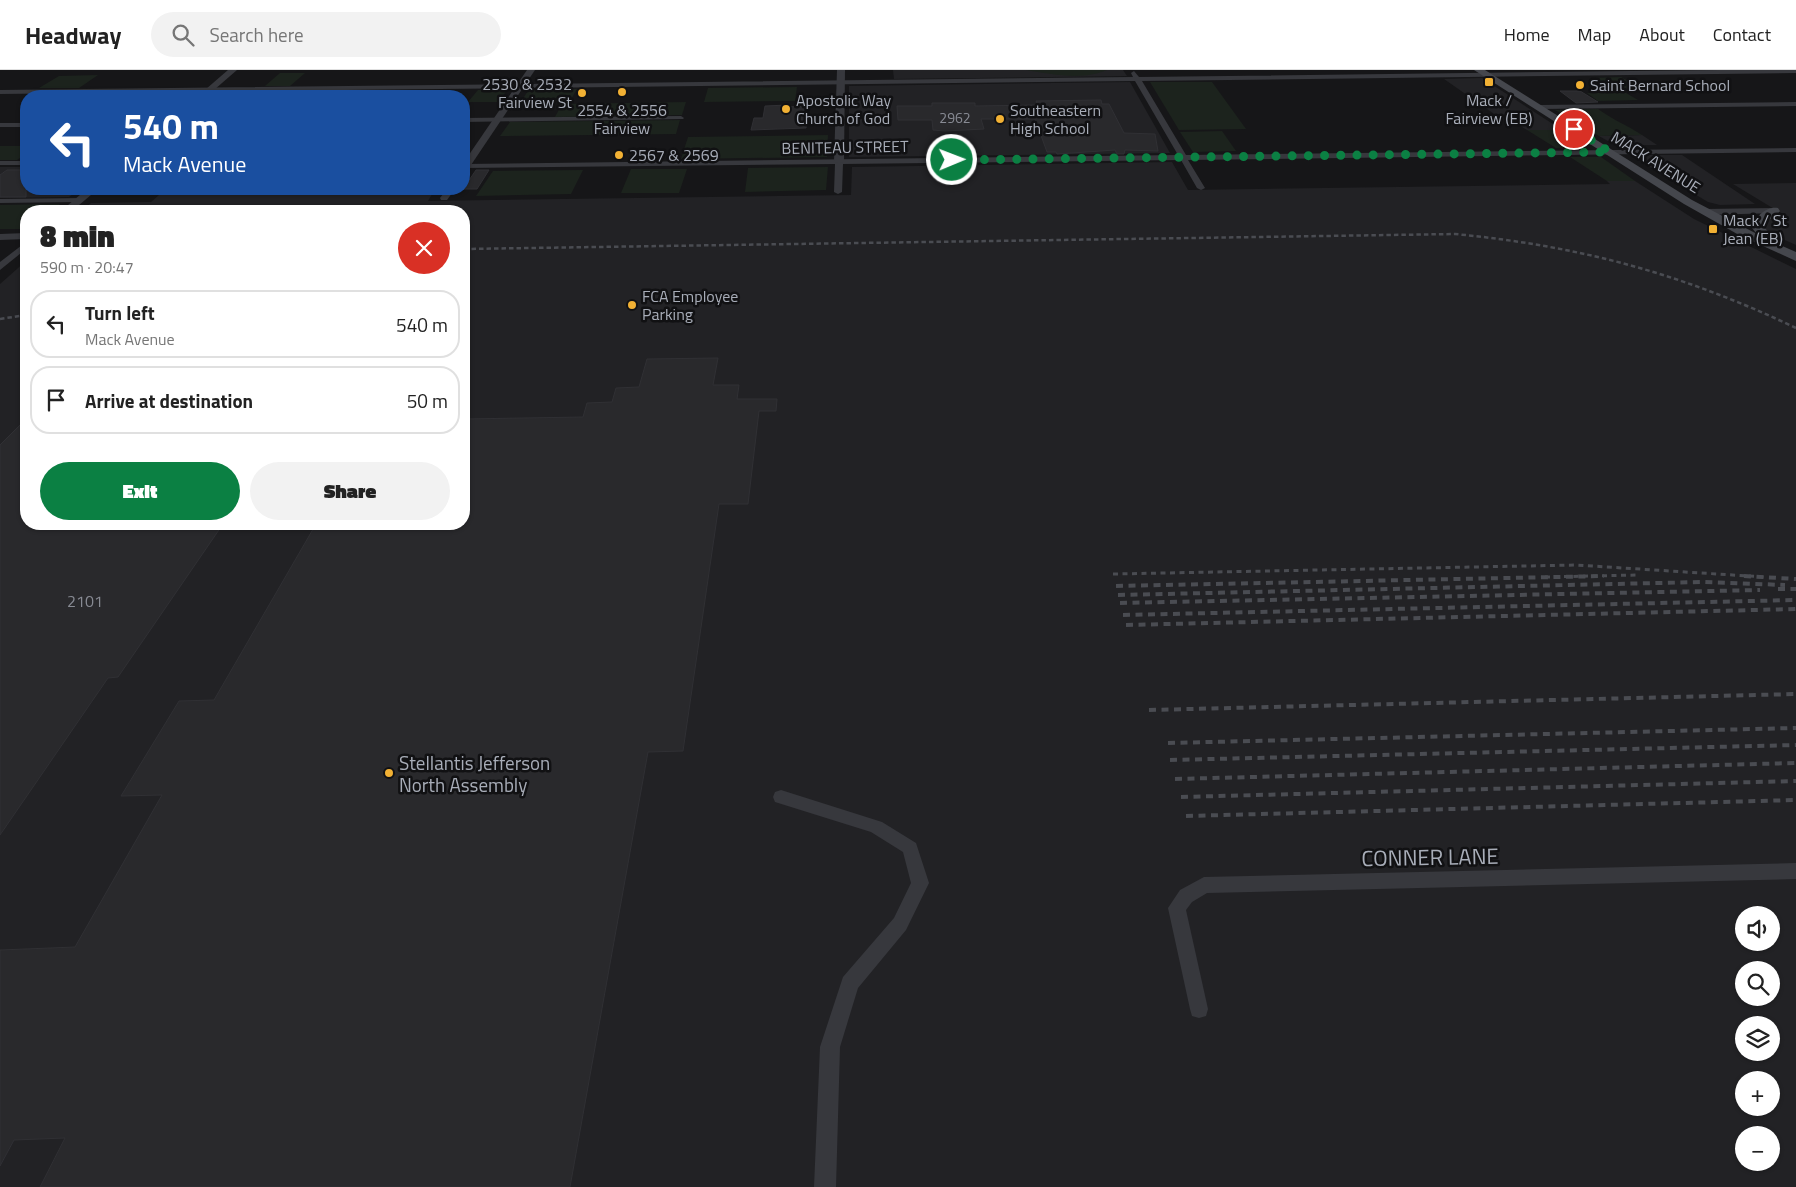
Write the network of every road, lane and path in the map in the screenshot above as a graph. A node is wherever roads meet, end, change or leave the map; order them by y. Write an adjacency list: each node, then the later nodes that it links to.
1 (233, 70): 10 (street)
2 (531, 70): 9 (street)
3 (841, 70): 8 (street)
4 (1132, 70): 7 (street)
5 (1796, 71): 6 (street)
6 (1483, 72): 7 (street); 14 (main road, MACK AVENUE)
7 (1137, 79): 8 (street); 22 (street)
8 (841, 82): 9 (street); 24 (street)
9 (520, 86): 10 (street); 17 (street)
10 (210, 90)
11 (0, 92): 12 (street)
12 (20, 92)
13 (1796, 104): 14 (street)
14 (1540, 107): 21 (main road, MACK AVENUE)
15 (681, 118): 17 (street)
16 (470, 120): 17 (street)
17 (497, 120): 23 (street)
18 (0, 125): 19 (street)
19 (20, 125)
20 (1796, 150): 21 (street, BENITEAU STREET)
21 (1610, 152): 22 (street, BENITEAU STREET); 37 (main road, MACK AVENUE)
22 (1183, 157): 24 (street, BENITEAU STREET); 28 (street)
23 (470, 158)
24 (839, 161): 27 (street, BENITEAU STREET); 29 (street)
25 (20, 163): 26 (street)
26 (0, 164)
27 (470, 167)
28 (1202, 188)
29 (838, 192)
30 (86, 195): 33 (street)
31 (446, 195): 32 (street)
32 (444, 198)
33 (80, 200): 34 (street); 35 (street)
34 (0, 201)
35 (74, 205)
36 (1774, 211): 37 (street); 40 (main road)
37 (1705, 212): 40 (main road, MACK AVENUE)
38 (0, 236): 39 (street)
39 (20, 236)
40 (1779, 249): 42 (main road, MACK AVENUE)
41 (20, 250): 43 (street)
42 (1796, 257)
43 (0, 267)
44 (781, 797): 47 (street)
45 (1796, 871): 46 (street, CONNER LANE)
46 (1199, 1009)
47 (825, 1187)

